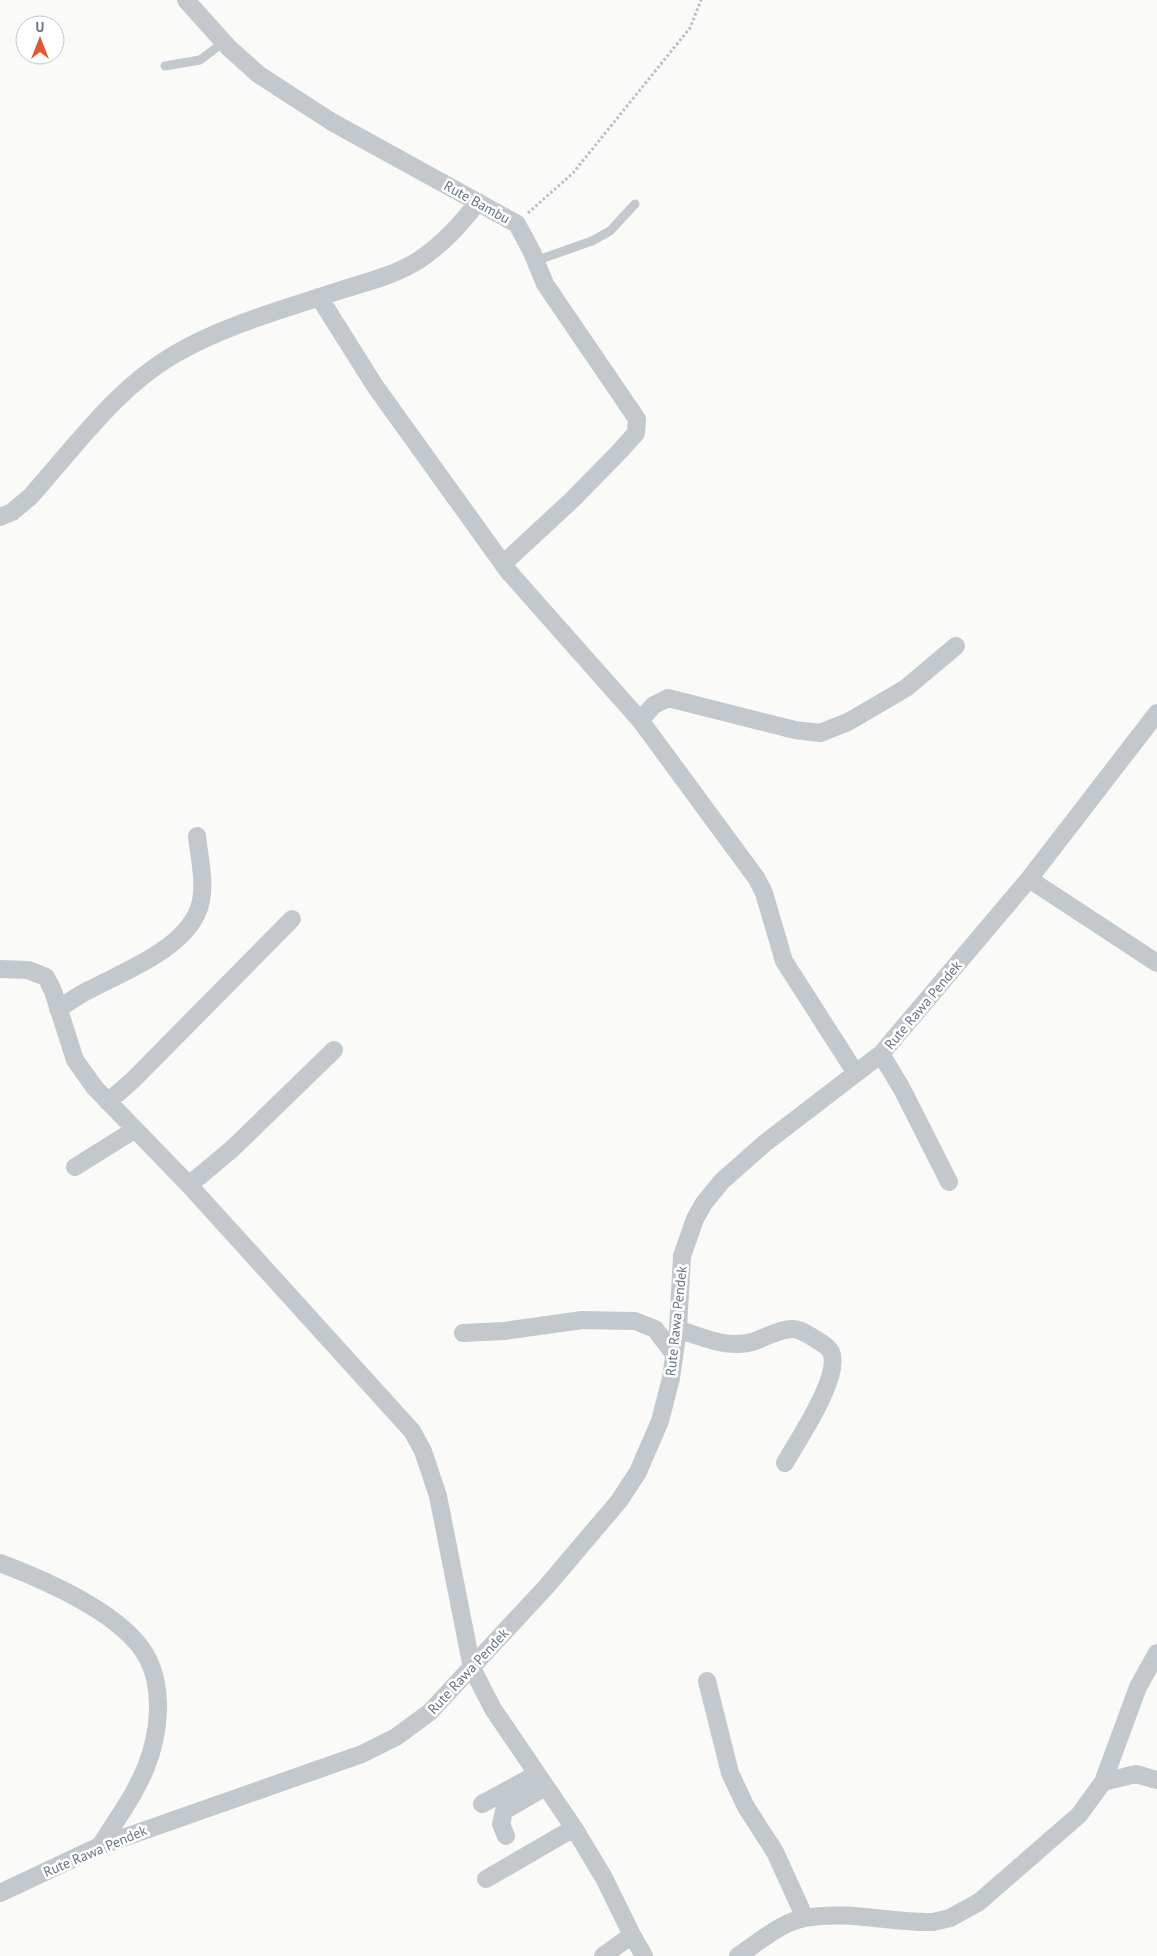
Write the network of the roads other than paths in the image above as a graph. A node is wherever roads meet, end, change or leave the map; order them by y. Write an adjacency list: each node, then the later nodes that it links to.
1 (186, 0): 2 (street, Rute Bambu)
2 (224, 42): 3 (lane); 4 (street, Rute Bambu)
3 (165, 66)
4 (478, 202): 6 (street, Rute Bambu); 7 (street)
5 (635, 204): 6 (lane)
6 (535, 261): 9 (street, Rute Bambu)
7 (319, 297): 8 (street); 9 (street)
8 (0, 516)
9 (505, 568): 12 (street)
10 (956, 646): 12 (street)
11 (1157, 713): 14 (street, Rute Rawa Pendek)
12 (640, 720): 21 (street)
13 (197, 836): 18 (street)
14 (1029, 879): 16 (street); 20 (street, Rute Rawa Pendek)
15 (292, 919): 22 (street)
16 (1157, 963)
17 (0, 969): 18 (street)
18 (58, 1009): 22 (street)
19 (334, 1050): 26 (street)
20 (881, 1054): 21 (street, Rute Rawa Pendek); 25 (street)
21 (855, 1072): 27 (street, Rute Rawa Pendek)
22 (108, 1102): 23 (street)
23 (134, 1130): 24 (street); 26 (street)
24 (76, 1168)
25 (949, 1182)
26 (189, 1185): 33 (street)
27 (678, 1329): 29 (street, Rute Rawa Pendek); 30 (street)
28 (463, 1333): 29 (street)
29 (674, 1354): 33 (street, Rute Rawa Pendek)
30 (785, 1463)
31 (0, 1563): 41 (street)
32 (1157, 1653): 37 (street)
33 (472, 1668): 36 (street); 41 (street, Rute Rawa Pendek)
34 (707, 1681): 44 (street)
35 (1157, 1780): 37 (street)
36 (541, 1781): 38 (street); 39 (street); 40 (street)
37 (1103, 1782): 44 (street)
38 (482, 1804)
39 (574, 1828): 42 (street); 45 (street)
40 (506, 1836)
41 (100, 1846): 43 (street, Rute Rawa Pendek)
42 (486, 1879)
43 (0, 1893)
44 (805, 1918): 48 (street)
45 (632, 1935): 46 (street); 47 (street)
46 (603, 1956)
47 (644, 1956)
48 (738, 1956)

